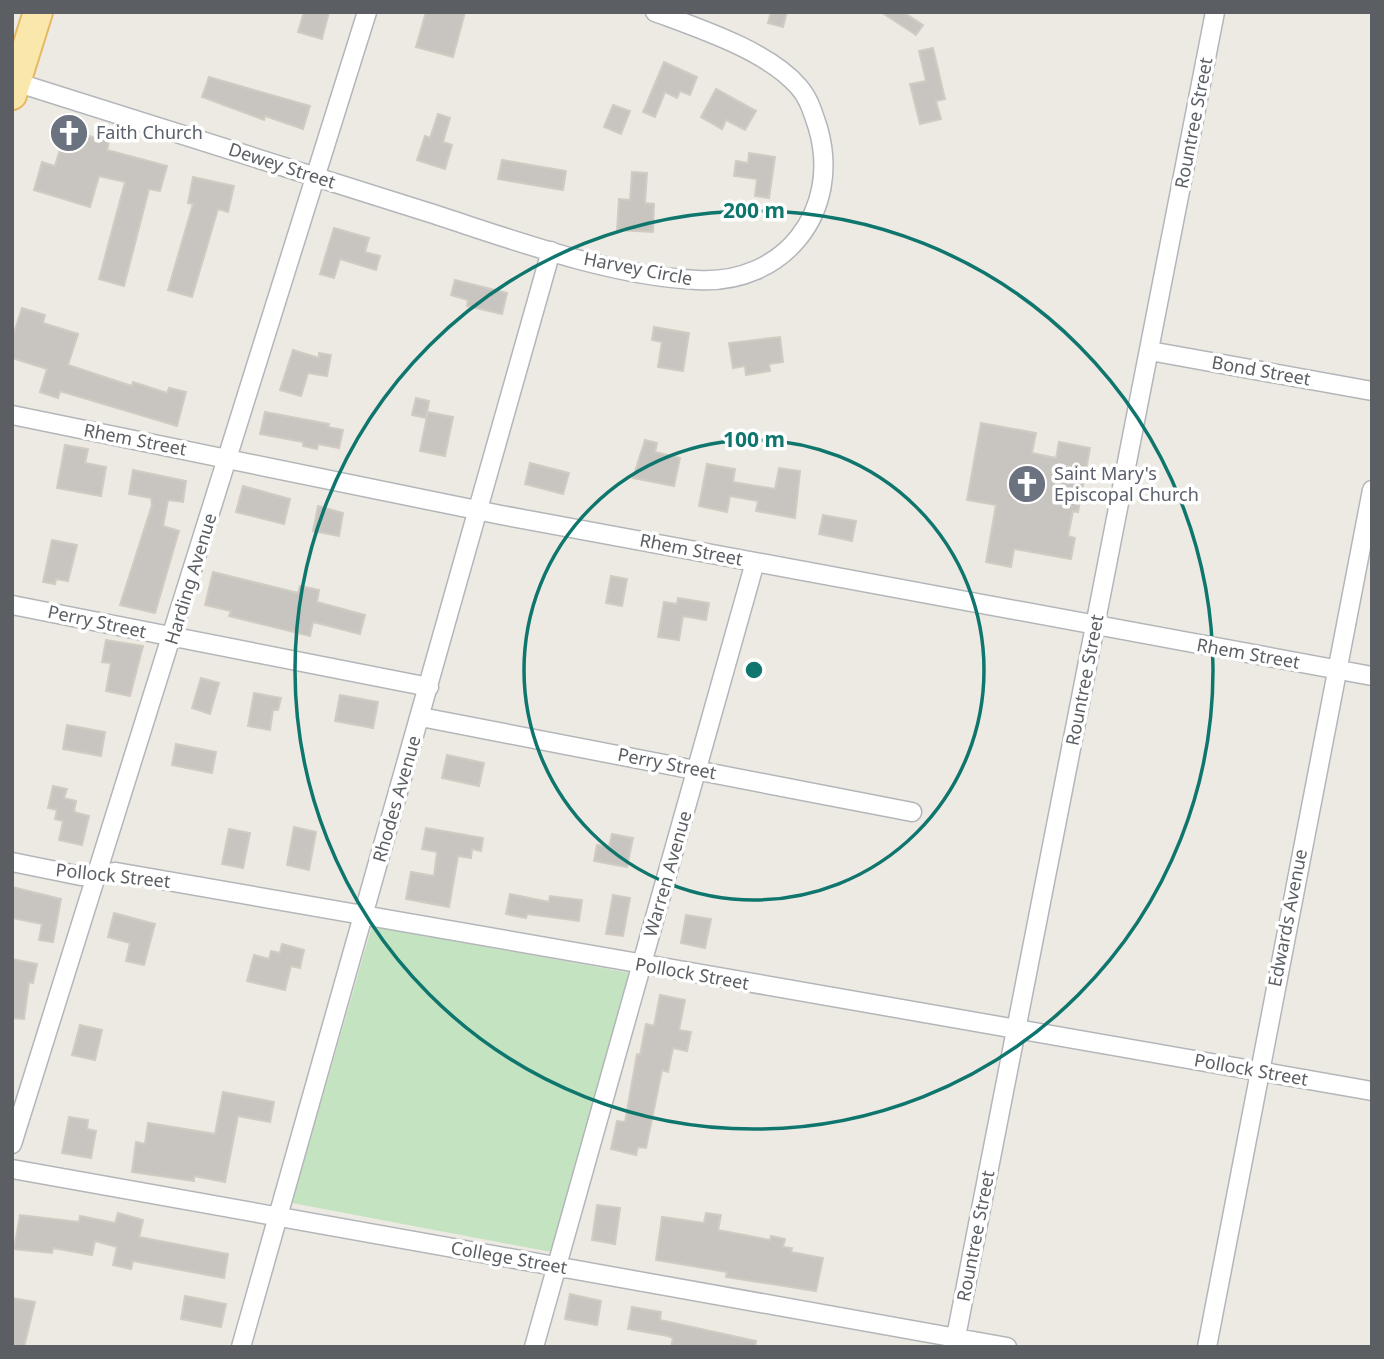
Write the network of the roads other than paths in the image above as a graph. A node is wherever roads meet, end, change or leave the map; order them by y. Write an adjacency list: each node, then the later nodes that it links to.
1 (38, 12): 6 (main road)
2 (367, 12): 7 (street, Harding Avenue)
3 (655, 12): 5 (street, Harvey Circle)
4 (1215, 12): 9 (street, Rountree Street)
5 (689, 18): 8 (street, Harvey Circle)
6 (14, 86): 7 (street, Dewey Street)
7 (315, 177): 8 (street, Dewey Street); 12 (street, Harding Avenue)
8 (551, 251): 14 (street, Rhodes Avenue)
9 (1150, 351): 10 (street, Bond Street); 17 (street, Rountree Street)
10 (1372, 391)
11 (12, 415): 12 (street, Rhem Street)
12 (228, 459): 14 (street, Rhem Street); 18 (street, Harding Avenue)
13 (1372, 490): 19 (street, Edwards Avenue)
14 (477, 509): 15 (street, Rhem Street); 21 (street, Rhodes Avenue)
15 (755, 562): 17 (street, Rhem Street); 23 (street, Warren Avenue)
16 (12, 605): 18 (street, Perry Street)
17 (1095, 626): 19 (street, Rhem Street); 29 (street, Rountree Street)
18 (173, 638): 21 (street, Perry Street); 26 (street, Harding Avenue)
19 (1337, 670): 20 (street, Rhem Street); 30 (street, Edwards Avenue)
20 (1372, 676)
21 (429, 687): 22 (street, Rhodes Avenue)
22 (421, 717): 23 (street, Perry Street); 27 (street, Rhodes Avenue)
23 (698, 769): 24 (street, Perry Street); 28 (street, Warren Avenue)
24 (912, 812)
25 (12, 862): 26 (street, Pollock Street)
26 (99, 874): 27 (street, Pollock Street); 32 (street, Harding Avenue)
27 (363, 913): 28 (street, Pollock Street); 34 (street, Rhodes Avenue)
28 (642, 965): 29 (street, Pollock Street); 35 (street, Warren Avenue)
29 (1017, 1029): 30 (street, Pollock Street); 36 (street, Rountree Street)
30 (1258, 1071): 31 (street, Pollock Street); 40 (street, Edwards Avenue)
31 (1372, 1091)
32 (12, 1144)
33 (12, 1169): 34 (street, College Street)
34 (278, 1216): 35 (street, College Street); 37 (street, Rhodes Avenue)
35 (556, 1267): 36 (street, College Street); 38 (street, Warren Avenue)
36 (955, 1342): 39 (street, College Street)
37 (241, 1347)
38 (534, 1347)
39 (1007, 1347)
40 (1207, 1347)

